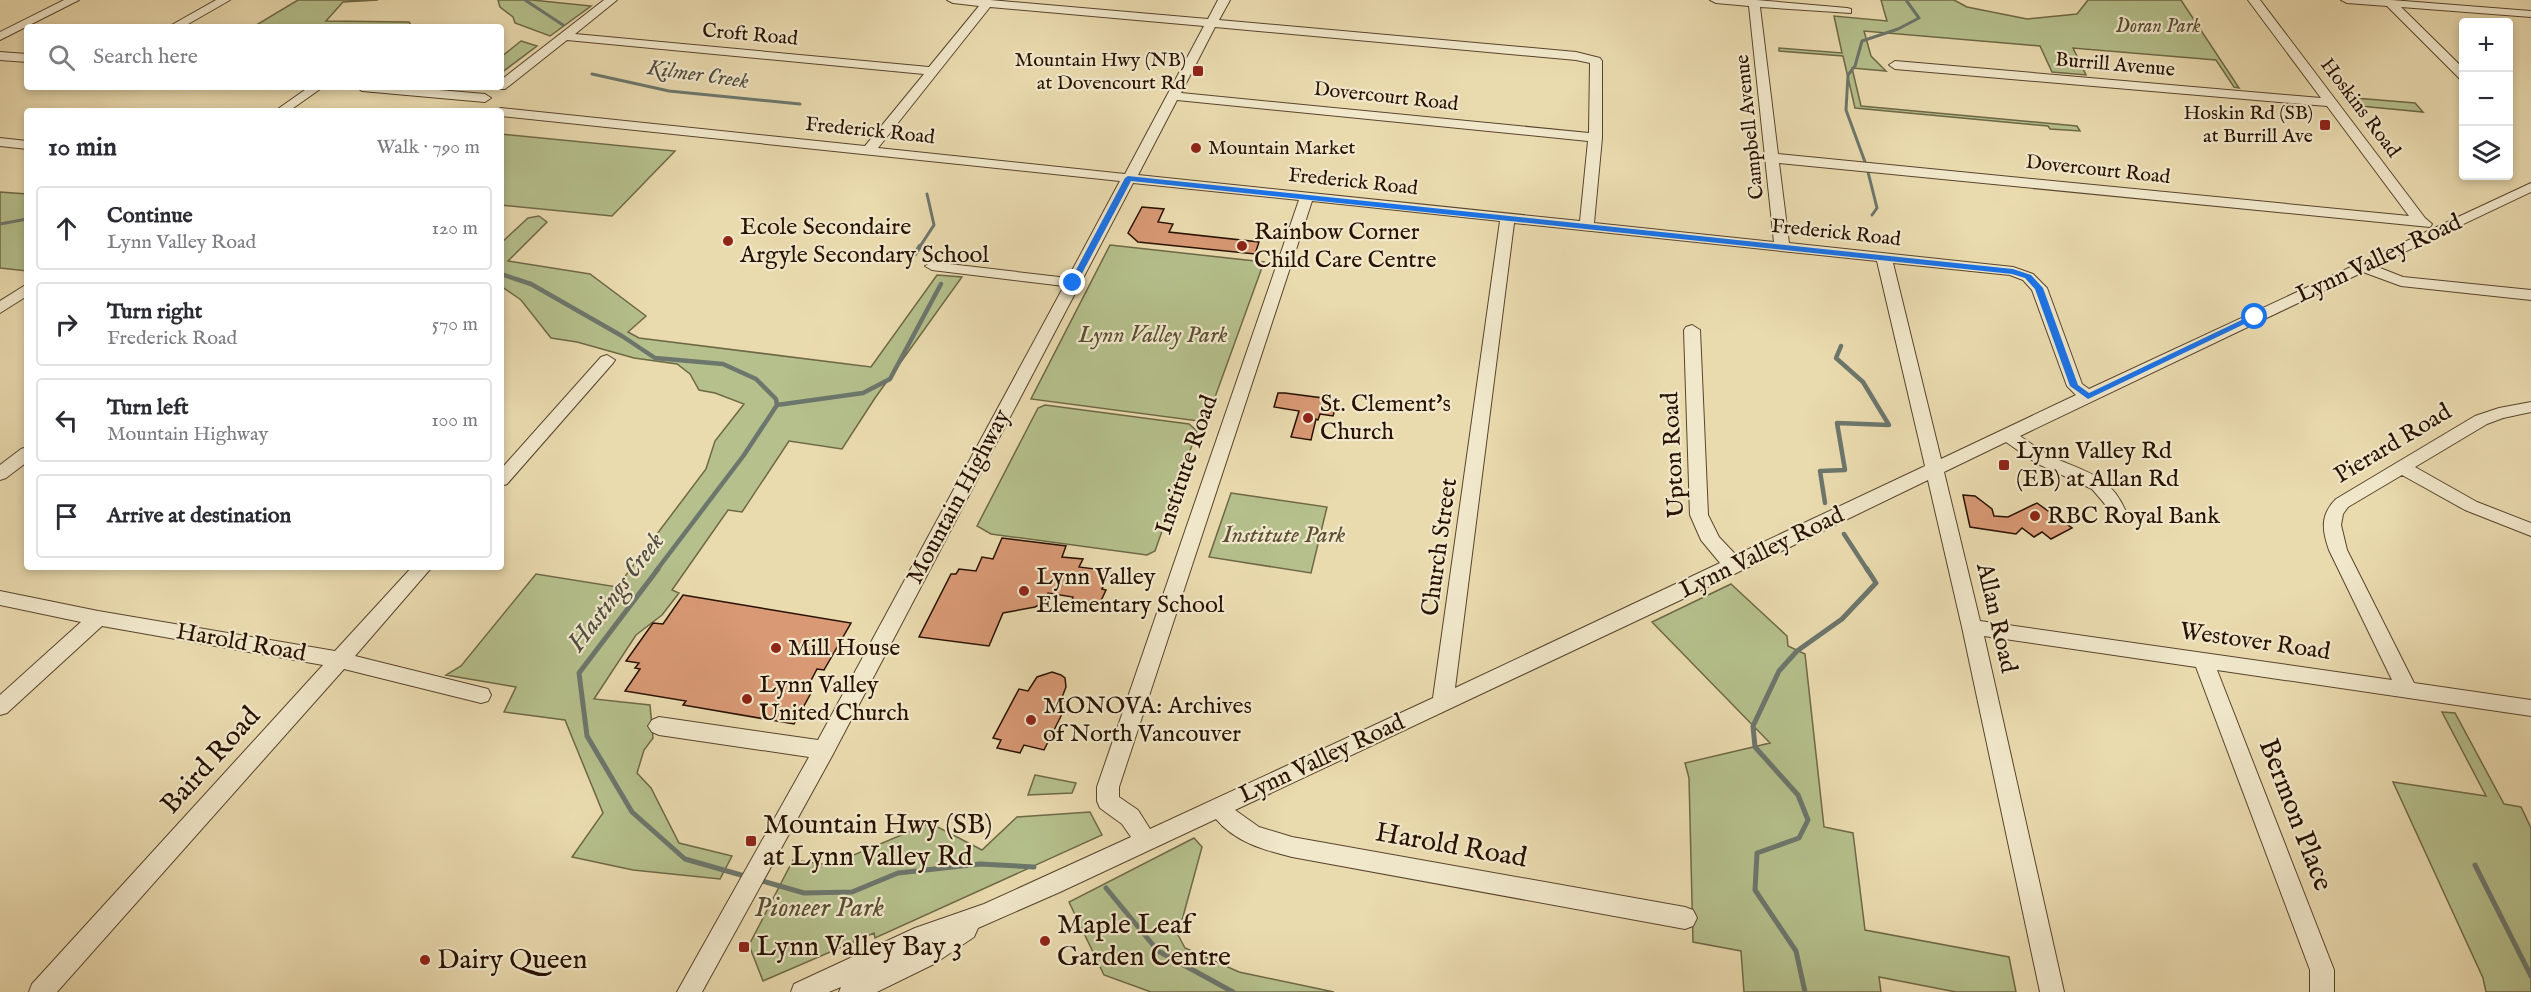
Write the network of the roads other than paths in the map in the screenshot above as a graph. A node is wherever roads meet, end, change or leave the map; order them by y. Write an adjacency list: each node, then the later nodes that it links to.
1 (73, 0): 15 (street)
2 (224, 0): 16 (street)
3 (611, 0): 18 (street)
4 (953, 0): 9 (street)
5 (1224, 0): 14 (street, Mountain Highway)
6 (1716, 0): 10 (street)
7 (2254, 0): 31 (street, Hoskins Road)
8 (2347, 0): 11 (street)
9 (987, 3): 14 (street); 23 (street)
10 (1754, 3): 12 (street); 39 (street, Campbell Avenue)
11 (2390, 3): 13 (street); 24 (street)
12 (1847, 11)
13 (2531, 14)
14 (1212, 23): 29 (street, Mountain Highway); 35 (street)
15 (26, 24)
16 (180, 24)
17 (24, 25): 19 (street)
18 (564, 36): 23 (street, Croft Road); 25 (street)
19 (0, 37)
20 (0, 56): 21 (street)
21 (24, 58)
22 (1895, 65): 31 (street, Burrill Avenue)
23 (933, 72): 38 (street)
24 (2459, 72)
25 (504, 83)
26 (312, 90): 32 (street)
27 (396, 90): 30 (street)
28 (495, 90): 30 (street)
29 (1173, 96): 35 (street, Dovercourt Road); 40 (street, Mountain Highway)
30 (485, 98): 33 (street)
31 (2332, 104): 44 (street, Hoskins Road)
32 (286, 108)
33 (472, 108)
34 (504, 112): 38 (street, Frederick Road)
35 (1595, 138): 45 (street)
36 (0, 142): 37 (street)
37 (24, 145)
38 (868, 151): 40 (street, Frederick Road)
39 (1773, 158): 44 (street, Dovercourt Road); 47 (street, Campbell Avenue)
40 (1128, 178): 42 (street, Frederick Road); 51 (street, Mountain Highway)
41 (2528, 191): 46 (street, Lynn Valley Road)
42 (1307, 197): 43 (street, Frederick Road); 82 (street, Institute Road)
43 (1508, 218): 45 (street, Frederick Road); 76 (street, Church Street)
44 (2420, 221): 46 (street, Hoskins Road)
45 (1587, 226): 47 (street, Frederick Road)
46 (2440, 230): 50 (street, Lynn Valley Road)
47 (1782, 247): 48 (street, Frederick Road)
48 (1884, 258): 57 (street, Frederick Road); 62 (street, Allan Road)
49 (932, 266): 51 (street)
50 (2363, 267): 53 (street); 57 (street, Lynn Valley Road)
51 (1073, 283): 80 (street, Mountain Highway)
52 (24, 291): 54 (street)
53 (2531, 295)
54 (0, 308)
55 (1692, 330): 67 (street, Upton Road)
56 (607, 360): 64 (street)
57 (2088, 397): 59 (street, Lynn Valley Road)
58 (2531, 407): 61 (street, Pierard Road)
59 (2008, 435): 62 (street, Lynn Valley Road); 65 (street)
60 (24, 455): 63 (street)
61 (2402, 468): 66 (street); 74 (street, Pierard Road)
62 (1934, 470): 67 (street, Lynn Valley Road); 71 (street, Allan Road)
63 (0, 474)
64 (504, 477)
65 (2117, 512)
66 (2531, 530)
67 (1734, 564): 76 (street, Lynn Valley Road)
68 (420, 570): 72 (street, Baird Road)
69 (0, 598): 70 (street, Harold Road)
70 (98, 618): 72 (street, Harold Road); 77 (street)
71 (1972, 627): 73 (street, Westover Road); 89 (street, Allan Road)
72 (340, 660): 75 (street, Harold Road); 85 (street, Baird Road)
73 (2203, 660): 74 (street, Westover Road); 90 (street, Bermon Place)
74 (2408, 691): 78 (street, Westover Road)
75 (481, 695)
76 (1443, 703): 81 (street, Lynn Valley Road)
77 (0, 707)
78 (2531, 708)
79 (659, 726): 80 (street)
80 (824, 750): 86 (street, Mountain Highway)
81 (1219, 807): 82 (street, Lynn Valley Road); 84 (street, Harold Road)
82 (1146, 842): 83 (street, Lynn Valley Road)
83 (990, 913): 87 (street, Lynn Valley Road); 88 (street, Lynn Valley Road)
84 (1685, 918)
85 (41, 992)
86 (689, 992)
87 (803, 992)
88 (851, 992)
89 (2052, 992)
90 (2322, 992)

